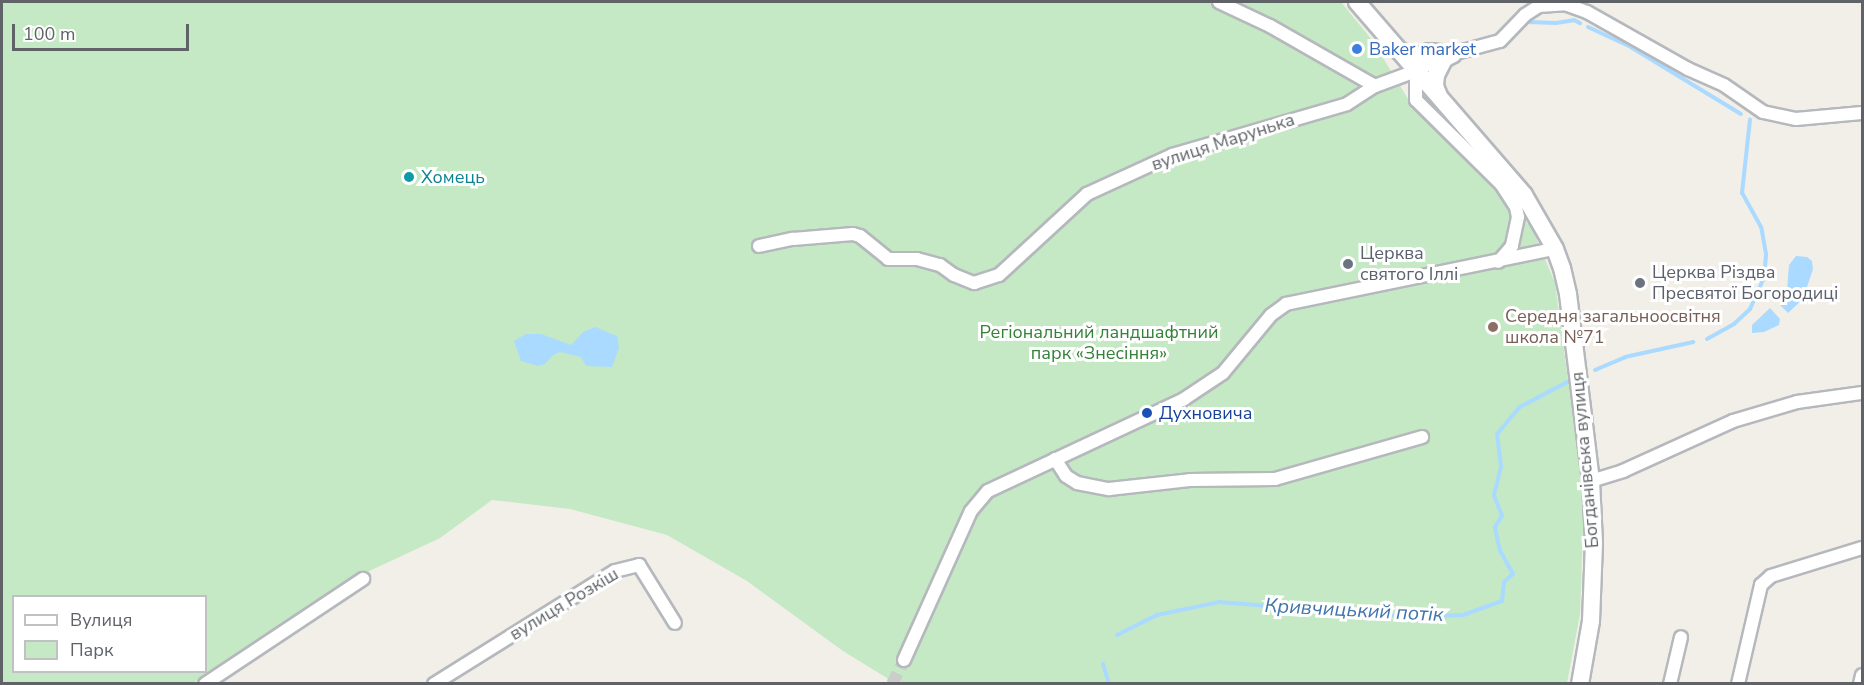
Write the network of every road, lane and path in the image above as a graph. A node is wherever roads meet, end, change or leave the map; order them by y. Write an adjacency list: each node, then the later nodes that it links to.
1 (1219, 2): 7 (street)
2 (1357, 2): 4 (main road, Богданівська вулиця)
3 (1539, 4): 5 (street, вулиця Марунька); 9 (street)
4 (1400, 51): 5 (main road); 6 (main road, Богданівська вулиця)
5 (1453, 54): 6 (street, вулиця Марунька); 8 (main road)
6 (1416, 70): 7 (street, вулиця Марунька); 8 (main road, Богданівська вулиця); 12 (street)
7 (1375, 86): 10 (street, вулиця Марунька)
8 (1439, 97): 11 (main road, Богданівська вулиця)
9 (1863, 113)
10 (759, 246)
11 (1555, 249): 12 (street); 16 (main road, Богданівська вулиця)
12 (1498, 263): 15 (street)
13 (1863, 393): 16 (street)
14 (1422, 437): 15 (street)
15 (1054, 459): 21 (street)
16 (1591, 481): 25 (main road, Богданівська вулиця)
17 (1863, 548): 27 (street)
18 (363, 579): 23 (street)
19 (675, 623): 24 (street, вулиця Розкіш)
20 (1681, 637): 26 (street)
21 (904, 660)
22 (1863, 675): 28 (street)
23 (205, 684)
24 (434, 684)
25 (1580, 684)
26 (1670, 684)
27 (1738, 684)
28 (1860, 684)

